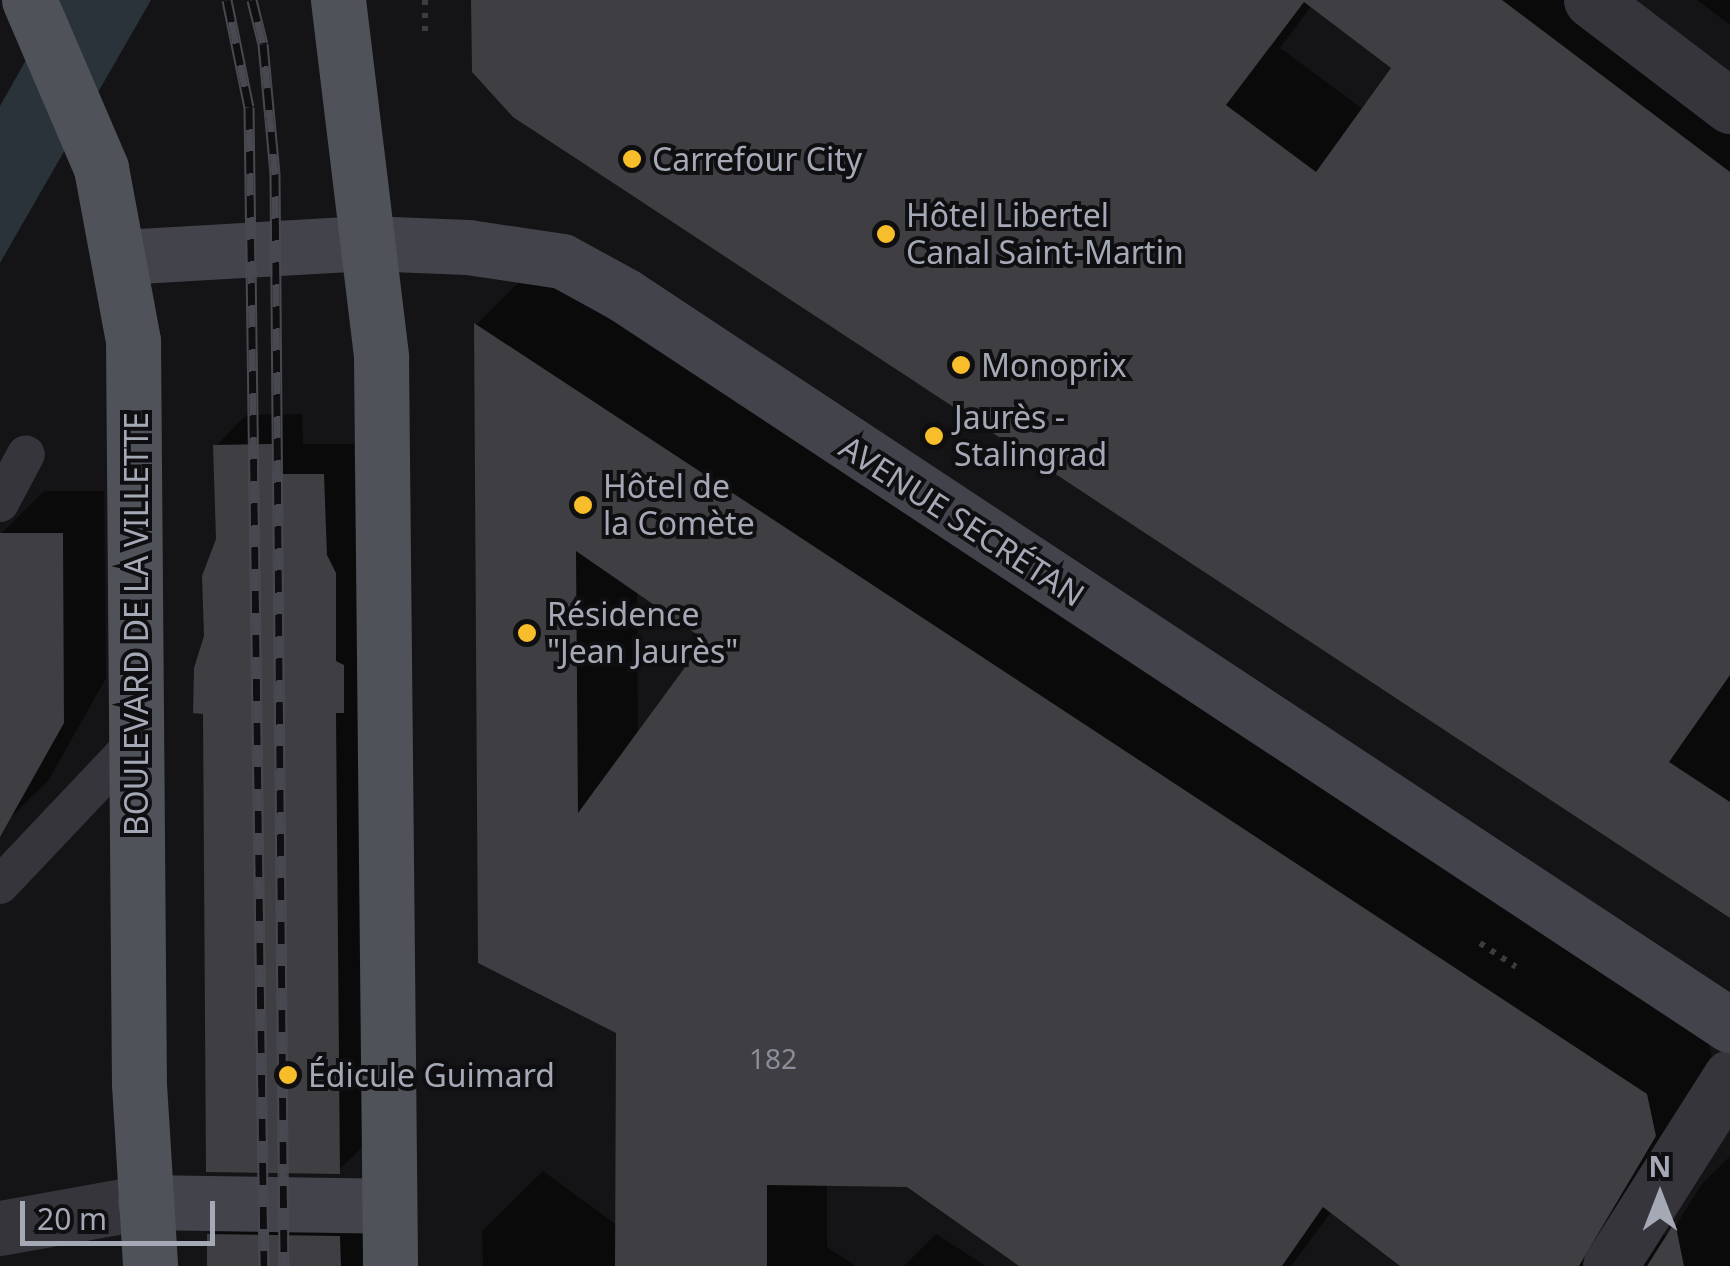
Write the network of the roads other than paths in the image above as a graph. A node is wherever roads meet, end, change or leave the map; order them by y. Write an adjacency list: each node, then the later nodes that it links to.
1 (29, 0): 6 (main road, BOULEVARD DE LA VILLETTE)
2 (338, 0): 5 (main road)
3 (1592, 0): 4 (street)
4 (1730, 106)
5 (366, 243): 6 (main road, AVENUE SECRÉTAN); 11 (main road, AVENUE SECRÉTAN); 14 (main road)
6 (122, 257): 9 (main road, BOULEVARD DE LA VILLETTE)
7 (26, 454): 8 (lane)
8 (0, 503)
9 (135, 742): 10 (lane); 13 (main road, BOULEVARD DE LA VILLETTE)
10 (0, 885)
11 (1730, 1025)
12 (1730, 1077): 18 (street)
13 (145, 1202): 14 (main road); 15 (street); 16 (main road, BOULEVARD DE LA VILLETTE)
14 (388, 1206): 17 (main road)
15 (0, 1228)
16 (150, 1266)
17 (390, 1266)
18 (1610, 1266)

